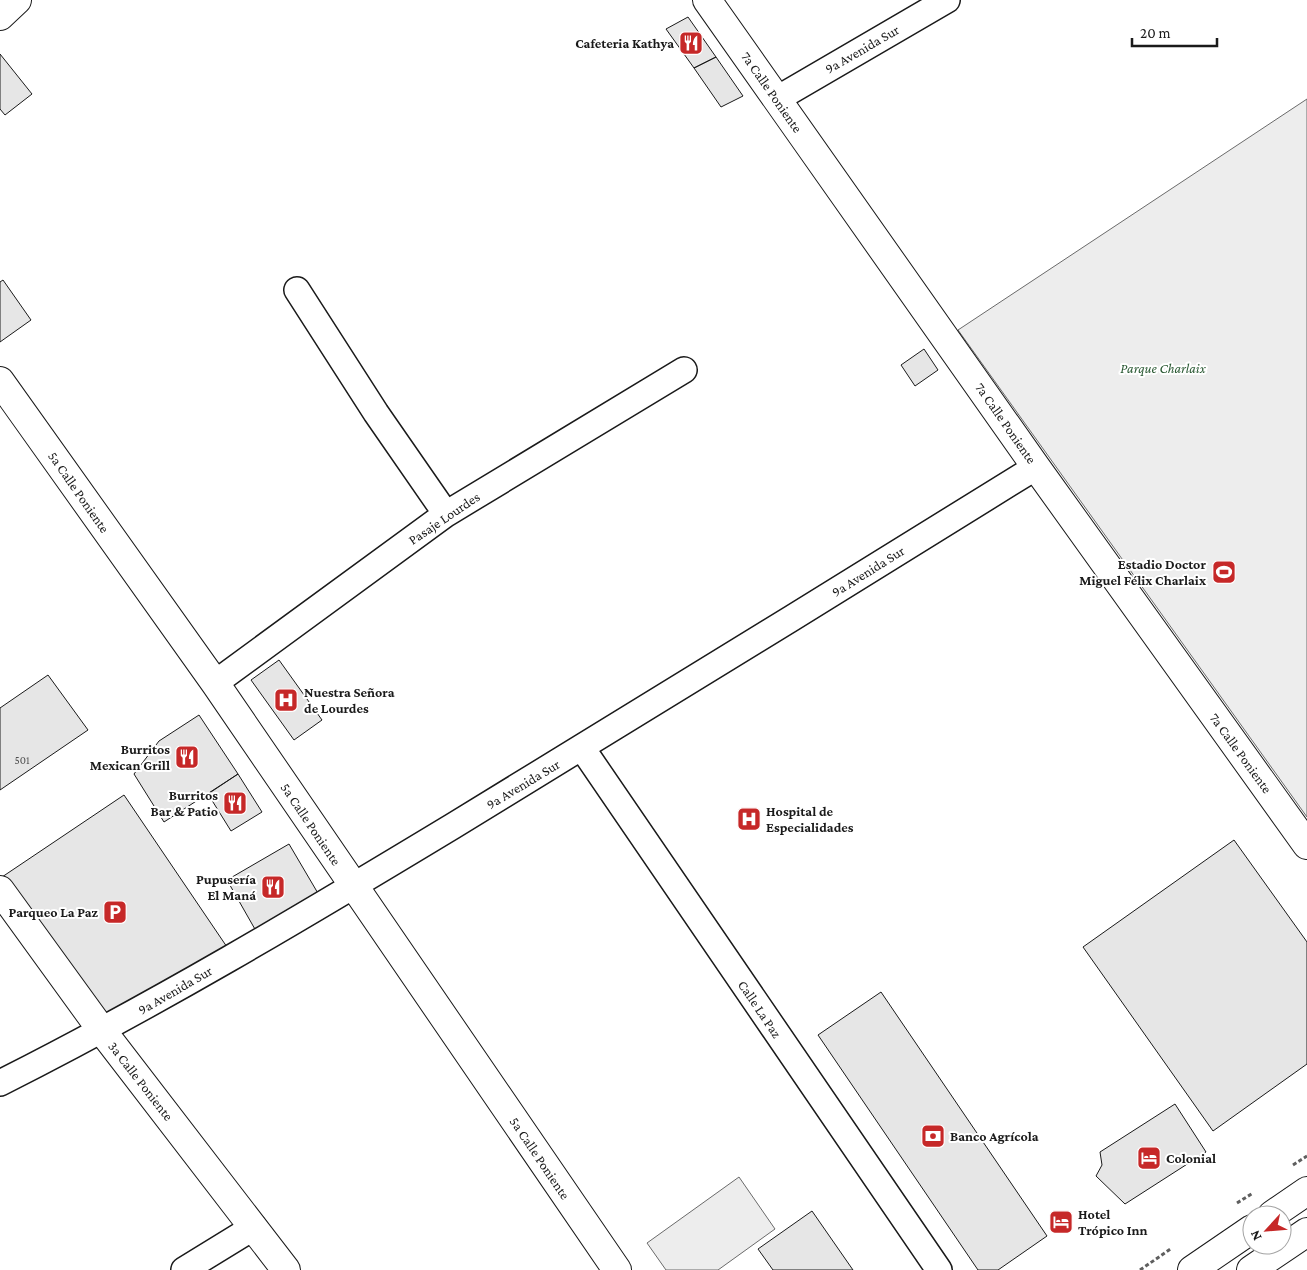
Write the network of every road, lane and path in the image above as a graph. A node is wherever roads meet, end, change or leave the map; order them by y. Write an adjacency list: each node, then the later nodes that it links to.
1 (17, 0): 4 (main road)
2 (707, 0): 5 (main road, 7a Calle Poniente)
3 (947, 0): 5 (street, 9a Avenida Sur)
4 (0, 16)
5 (777, 99): 9 (main road, 7a Calle Poniente)
6 (297, 290): 10 (street)
7 (684, 370): 10 (street, Pasaje Lourdes)
8 (0, 381): 11 (main road, 5a Calle Poniente)
9 (1036, 467): 12 (street, 9a Avenida Sur); 13 (main road, 7a Calle Poniente)
10 (446, 514): 11 (street, Pasaje Lourdes)
11 (215, 683): 14 (main road, 5a Calle Poniente)
12 (582, 748): 14 (street, 9a Avenida Sur); 26 (street, Calle La Paz)
13 (1307, 845)
14 (354, 886): 16 (street, 9a Avenida Sur); 25 (main road, 5a Calle Poniente)
15 (0, 890): 16 (main road, 3a Calle Poniente)
16 (103, 1032): 17 (street, 9a Avenida Sur); 20 (main road, 3a Calle Poniente)
17 (0, 1083)
18 (1307, 1191): 19 (main road)
19 (1287, 1205)
20 (254, 1227): 23 (street); 24 (main road, 3a Calle Poniente)
21 (1307, 1232): 28 (main road)
22 (1242, 1236): 27 (main road)
23 (184, 1270)
24 (286, 1270)
25 (617, 1270)
26 (939, 1270)
27 (1192, 1270)
28 (1251, 1270)

